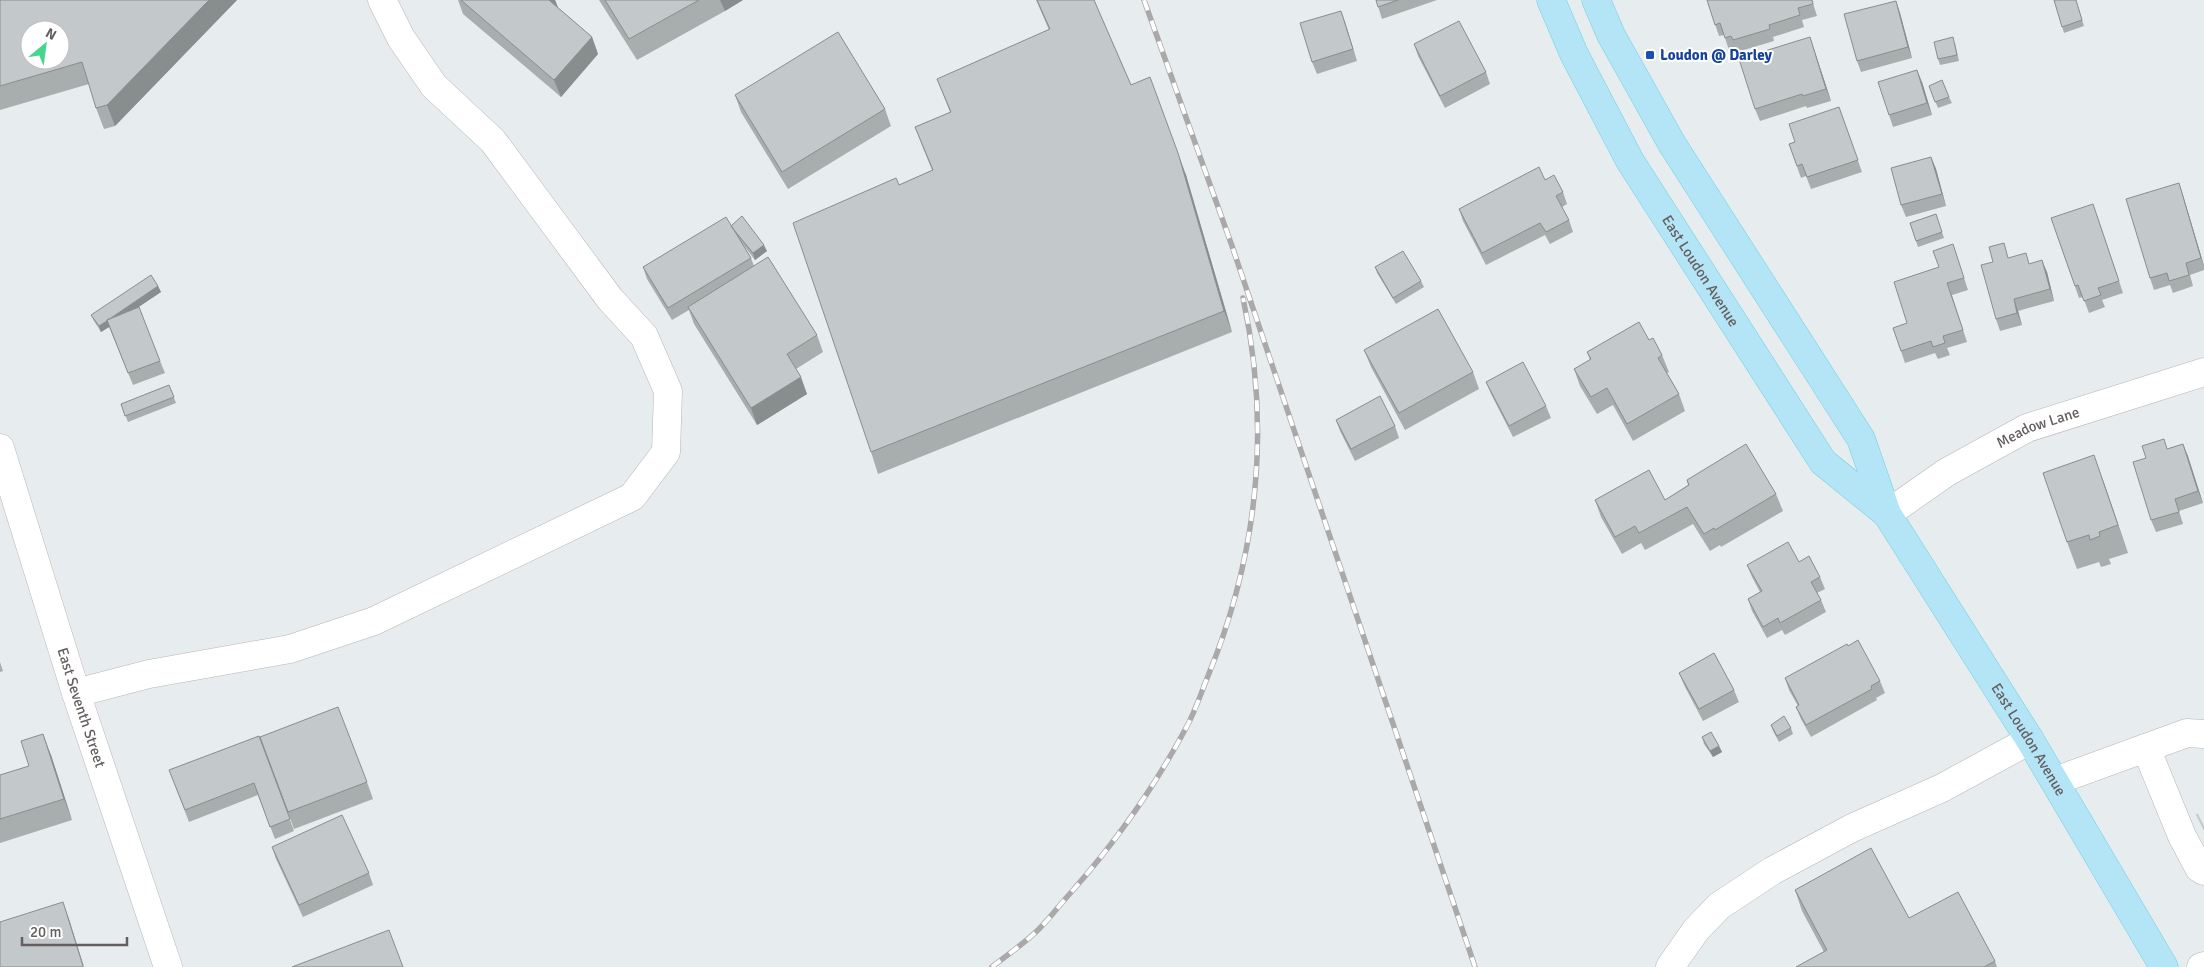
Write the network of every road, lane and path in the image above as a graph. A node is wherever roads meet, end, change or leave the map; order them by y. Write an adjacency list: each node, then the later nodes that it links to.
1 (382, 0): 7 (street)
2 (1551, 0): 6 (main road, East Loudon Avenue)
3 (1596, 0): 6 (main road, East Loudon Avenue)
4 (2204, 372): 6 (street, Meadow Lane)
5 (0, 448): 7 (street, East Seventh Street)
6 (1887, 514): 9 (main road, East Loudon Avenue)
7 (76, 693): 13 (street, East Seventh Street)
8 (2204, 734): 10 (street)
9 (2030, 740): 11 (main road, East Loudon Avenue); 14 (street)
10 (2146, 748): 11 (street); 12 (street)
11 (2055, 781): 15 (main road, East Loudon Avenue)
12 (2204, 870)
13 (168, 967)
14 (1670, 967)
15 (2164, 967)

